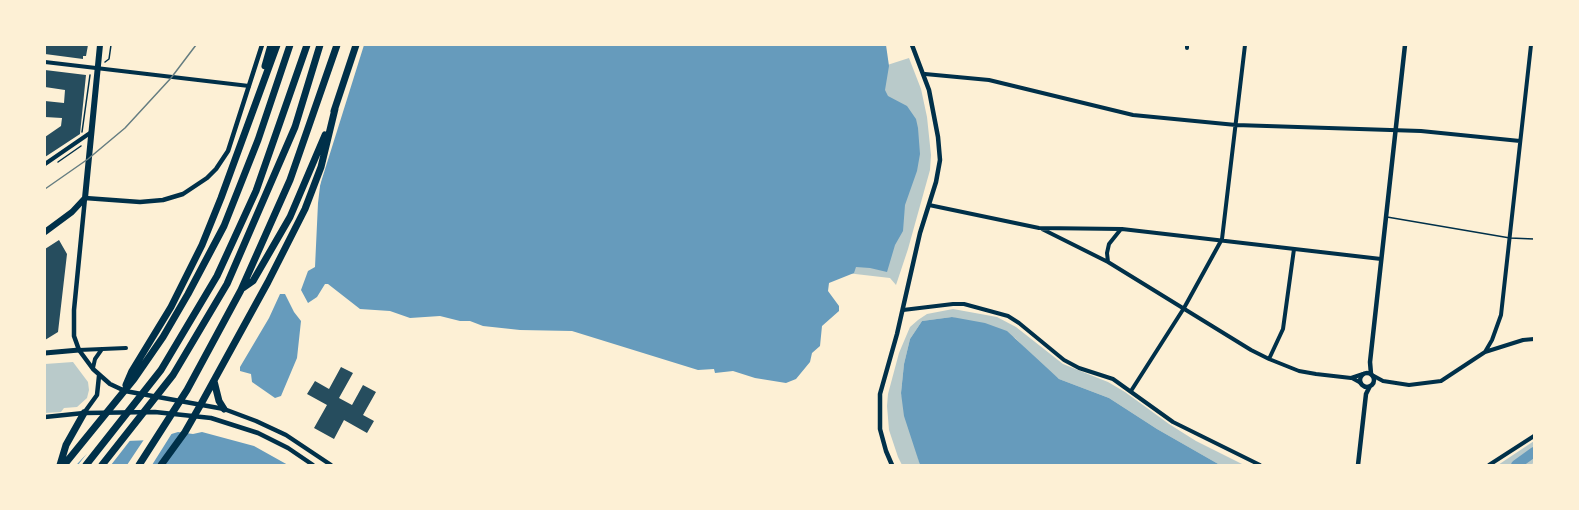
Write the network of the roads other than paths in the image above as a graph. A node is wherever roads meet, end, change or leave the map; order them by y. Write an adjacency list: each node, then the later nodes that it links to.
1 (100, 45): 15 (main road)
2 (262, 45): 17 (street)
3 (271, 45): 18 (highway)
4 (277, 45): 18 (highway)
5 (290, 45): 50 (highway)
6 (308, 45): 65 (highway)
7 (320, 45): 66 (highway)
8 (337, 45): 37 (highway)
9 (356, 45): 19 (highway)
10 (912, 45): 16 (street)
11 (1245, 45): 20 (street)
12 (1405, 45): 21 (street)
13 (1531, 45): 23 (street)
14 (45, 62): 15 (street)
15 (98, 69): 17 (street); 22 (main road)
16 (925, 74): 20 (street); 26 (street)
17 (249, 86): 25 (street)
18 (260, 91): 50 (highway)
19 (335, 109): 37 (highway); 52 (highway)
20 (1236, 125): 21 (street); 32 (street)
21 (1395, 129): 23 (street); 27 (street)
22 (91, 133): 24 (street); 25 (main road)
23 (1520, 141): 31 (street)
24 (45, 164)
25 (85, 198): 30 (main road); 43 (street)
26 (929, 205): 28 (street); 39 (street)
27 (1386, 217): 31 (lane); 35 (street)
28 (1039, 228): 29 (street); 36 (street)
29 (1122, 229): 32 (street); 36 (street)
30 (45, 232)
31 (1510, 238): 33 (lane); 44 (street)
32 (1222, 239): 34 (street); 38 (street)
33 (1534, 239)
34 (1294, 249): 35 (street); 46 (street)
35 (1381, 259): 48 (street)
36 (1108, 262): 38 (street)
37 (242, 290): 67 (highway)
38 (1184, 308): 46 (street); 56 (street)
39 (903, 310): 56 (street); 71 (street)
40 (1534, 339): 44 (street)
41 (126, 348): 42 (street)
42 (102, 349): 43 (street); 47 (street)
43 (79, 350): 45 (main road); 47 (street)
44 (1485, 352): 53 (street)
45 (45, 353)
46 (1269, 359): 51 (street)
47 (93, 369): 49 (street)
48 (1368, 374): 51 (street); 53 (street); 54 (street); 55 (street)
49 (99, 376): 58 (street); 60 (street)
50 (131, 378): 64 (highway)
51 (1351, 378): 54 (street)
52 (214, 380): 58 (highway); 59 (highway)
53 (1383, 381): 55 (street)
54 (1362, 384): 55 (street); 57 (street)
55 (1370, 385): 57 (street)
56 (1131, 391): 72 (street)
57 (1366, 394): 73 (street)
58 (201, 404): 59 (street); 61 (highway)
59 (224, 409): 70 (street)
60 (84, 413): 61 (street); 62 (street); 64 (highway)
61 (194, 415): 68 (highway); 69 (street)
62 (45, 417)
63 (1534, 436): 74 (street)
64 (62, 465)
65 (86, 465)
66 (102, 465)
67 (139, 465)
68 (160, 465)
69 (313, 465)
70 (331, 465)
71 (892, 465)
72 (1260, 465)
73 (1358, 465)
74 (1489, 465)

